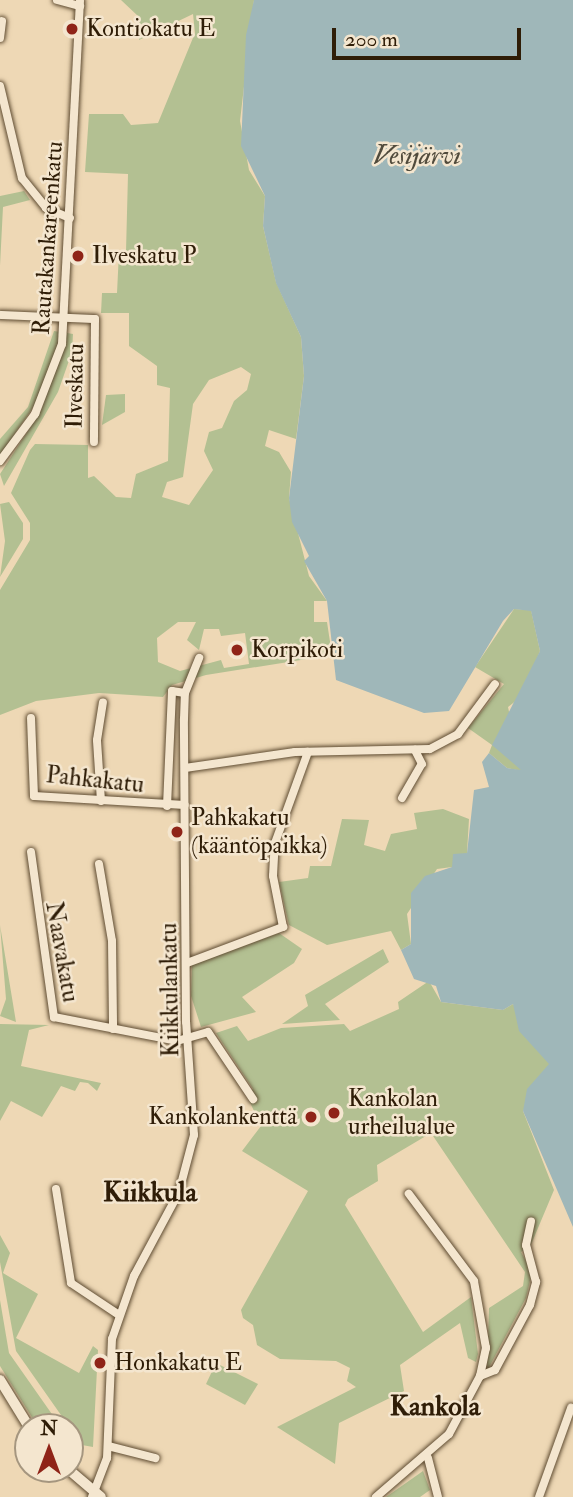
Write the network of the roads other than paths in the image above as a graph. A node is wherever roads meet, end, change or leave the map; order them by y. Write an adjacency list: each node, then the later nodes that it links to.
1 (57, 0): 2 (street)
2 (80, 3): 6 (street, Rautakankareenkatu)
3 (2, 21): 4 (street)
4 (0, 38)
5 (0, 86): 6 (street)
6 (69, 218): 8 (street, Rautakankareenkatu)
7 (0, 315): 8 (street)
8 (64, 317): 9 (street, Ilveskatu); 10 (street, Rautakankareenkatu)
9 (94, 442)
10 (0, 461)
11 (199, 659): 13 (street)
12 (495, 684): 16 (street)
13 (185, 693): 20 (street, Kiikkulankatu); 23 (street)
14 (103, 702): 22 (street)
15 (31, 718): 22 (street, Pahkakatu)
16 (430, 749): 17 (street); 19 (street)
17 (415, 750): 18 (street); 19 (street)
18 (307, 752): 20 (street); 27 (street)
19 (422, 764): 21 (street)
20 (185, 768): 24 (street, Kiikkulankatu)
21 (402, 798)
22 (101, 801): 23 (street, Pahkakatu)
23 (167, 806): 24 (street, Pahkakatu)
24 (185, 806): 27 (street, Kiikkulankatu)
25 (30, 852): 28 (street, Naavakatu)
26 (99, 864): 28 (street)
27 (187, 963): 29 (street, Kiikkulankatu)
28 (113, 1029): 29 (street, Naavakatu)
29 (182, 1040): 30 (street, Naavakatu); 34 (street, Kiikkulankatu)
30 (253, 1099)
31 (57, 1189): 34 (street)
32 (409, 1194): 35 (street)
33 (531, 1222): 35 (street)
34 (119, 1315): 39 (street, Kiikkulankatu)
35 (480, 1376): 41 (street)
36 (0, 1380): 38 (main road)
37 (571, 1408): 46 (street)
38 (20, 1413)
39 (108, 1446): 40 (street); 43 (street, Kiikkulankatu)
40 (155, 1458)
41 (428, 1458): 44 (street); 45 (street)
42 (83, 1483): 43 (main road)
43 (96, 1495)
44 (376, 1497)
45 (438, 1497)
46 (539, 1497)

